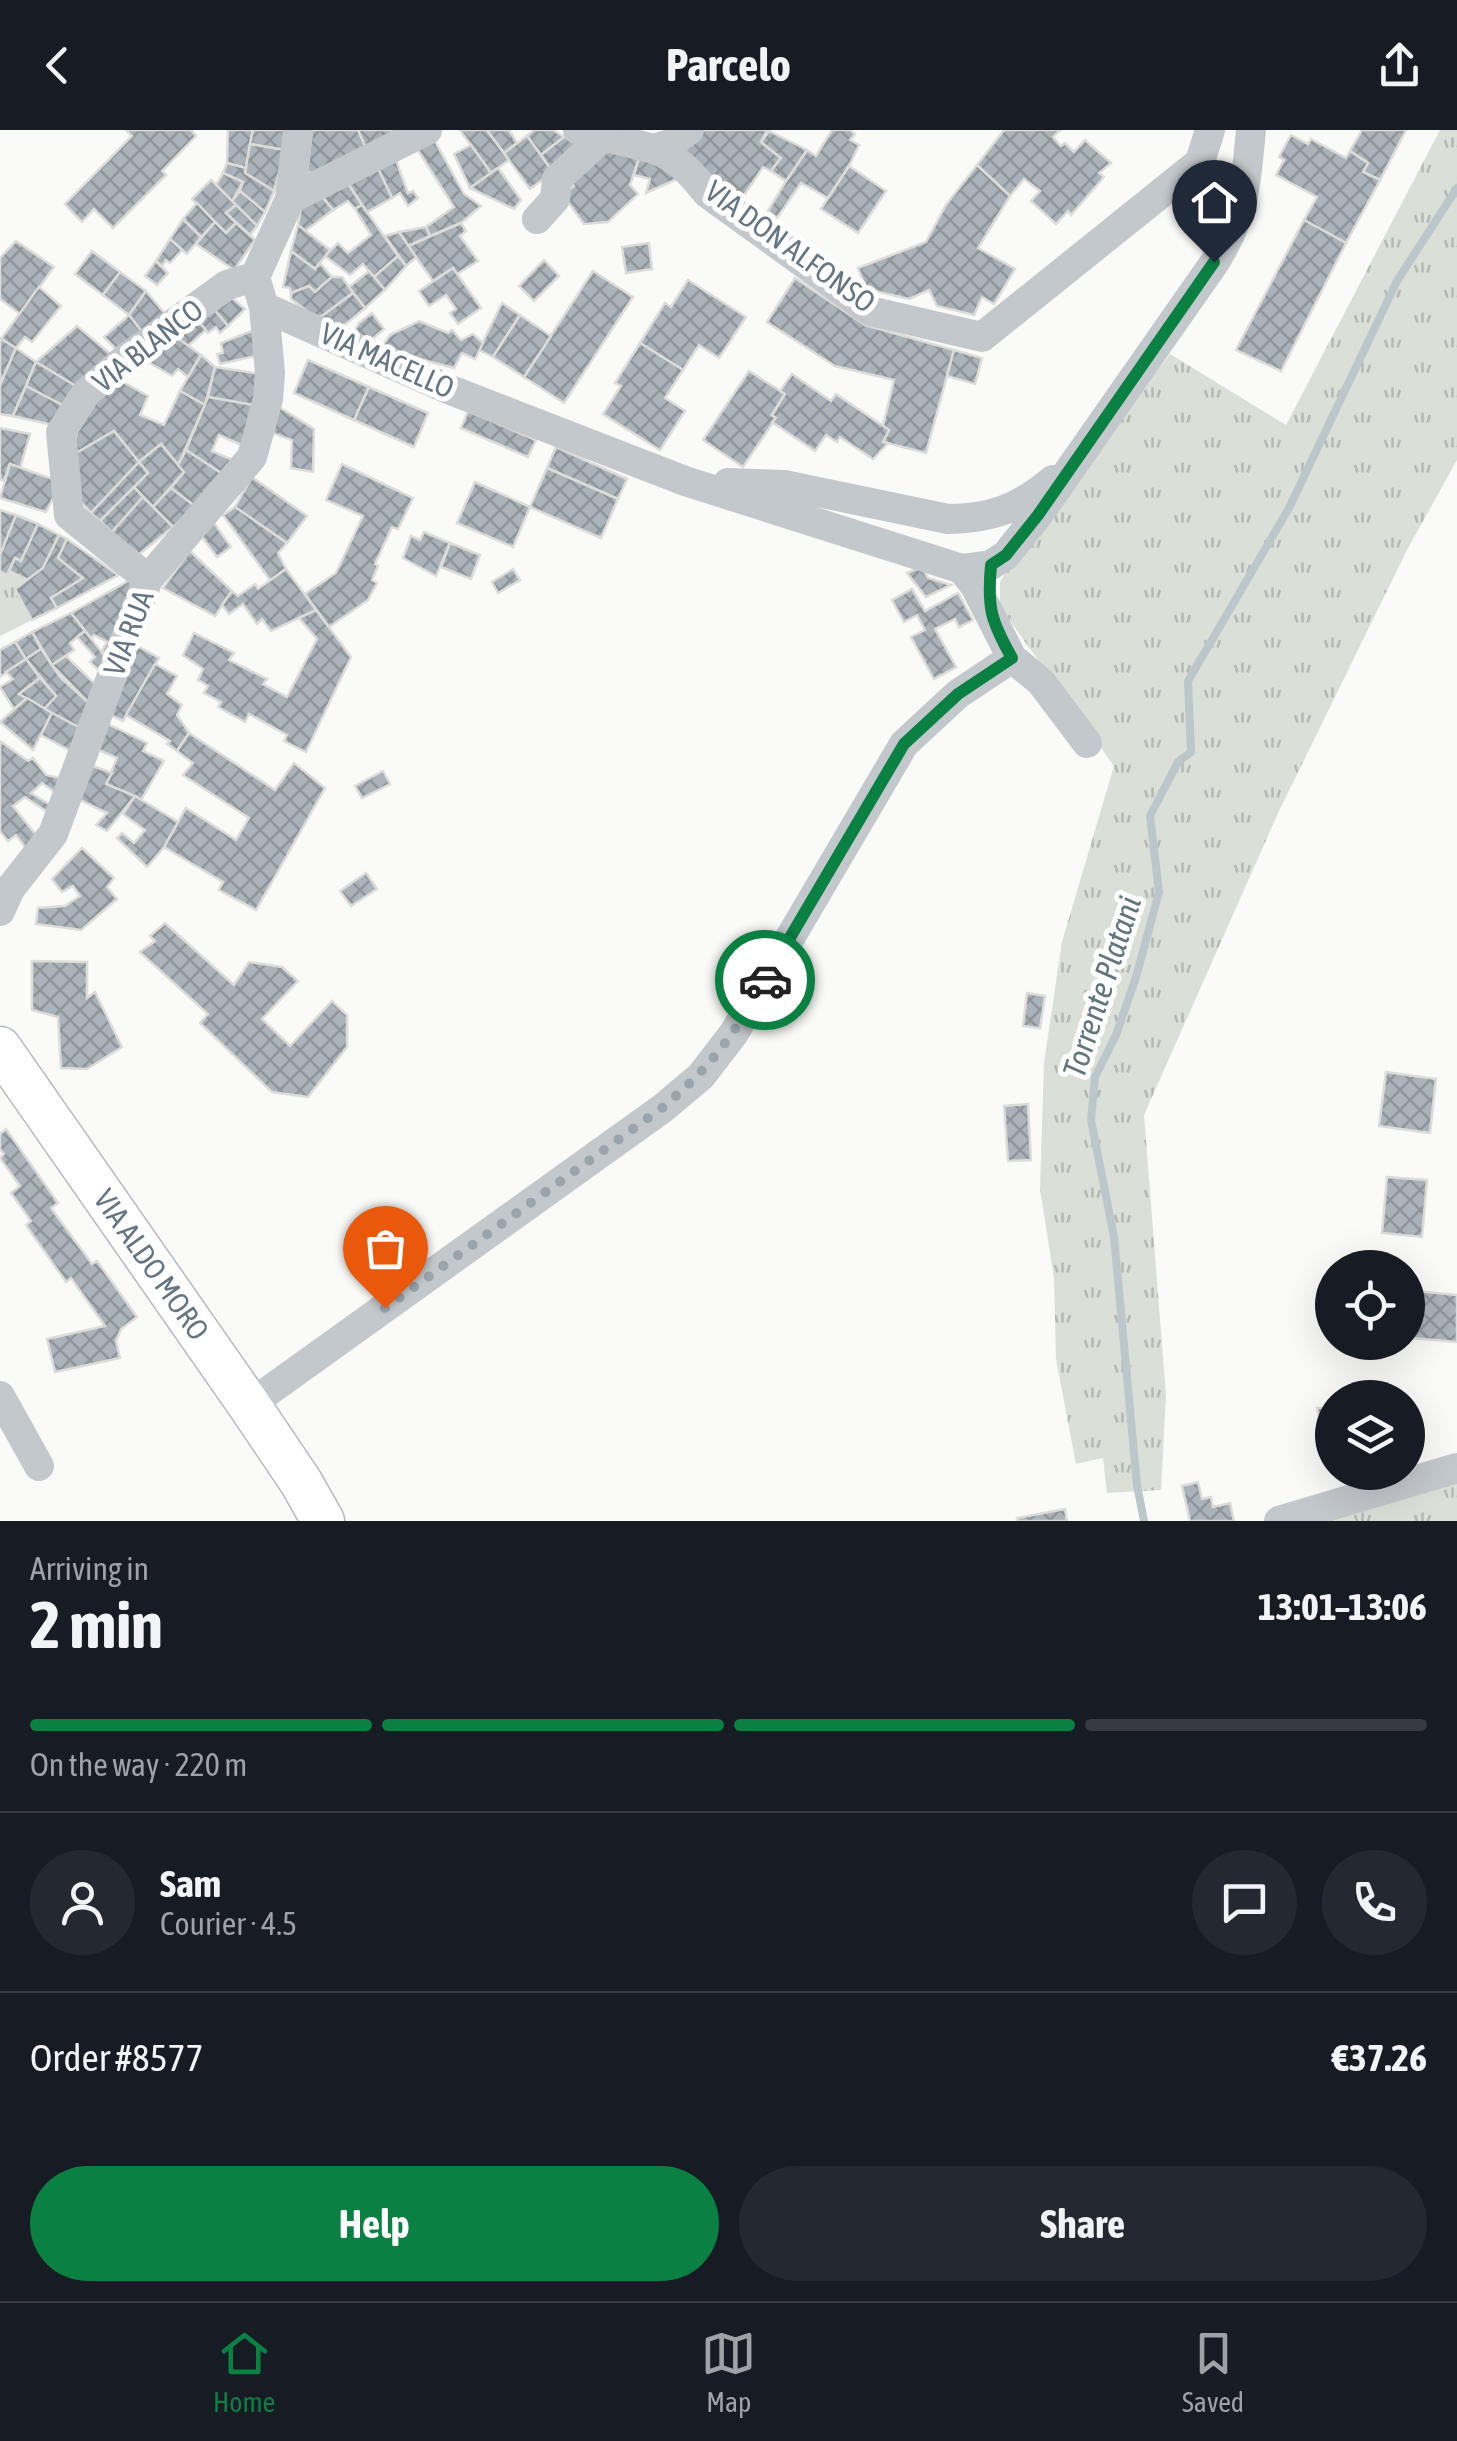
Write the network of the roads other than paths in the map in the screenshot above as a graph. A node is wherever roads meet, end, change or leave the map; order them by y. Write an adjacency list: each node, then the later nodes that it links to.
1 (298, 130): 8 (street)
2 (427, 130): 8 (street)
3 (689, 130): 7 (street)
4 (1210, 130): 7 (street, VIA DON ALFONSO)
5 (1250, 130): 12 (street)
6 (591, 133): 7 (street, VIA DON ALFONSO); 9 (street)
7 (654, 149)
8 (290, 200): 10 (street)
9 (536, 219)
10 (256, 277): 11 (street); 18 (street, VIA BLANCO)
11 (264, 307): 13 (street, VIA MACELLO); 18 (street, VIA RUA)
12 (1074, 462): 15 (street); 17 (street)
13 (685, 481): 14 (street); 16 (street, VIA MACELLO)
14 (840, 498): 15 (street); 16 (street)
15 (970, 519): 17 (street)
16 (832, 528): 17 (street, VIA MACELLO)
17 (976, 567): 19 (street)
18 (148, 580): 21 (street, VIA RUA)
19 (1012, 658): 20 (street); 24 (street)
20 (1087, 742)
21 (0, 911)
22 (0, 1048): 24 (street, VIA ALDO MORO)
23 (0, 1396): 25 (street)
24 (249, 1405): 28 (street, VIA ALDO MORO)
25 (38, 1466)
26 (1457, 1468): 27 (street)
27 (1425, 1474)
28 (302, 1482): 30 (street); 31 (street)
29 (1364, 1490): 32 (street)
30 (322, 1521)
31 (334, 1521)
32 (1279, 1521)

